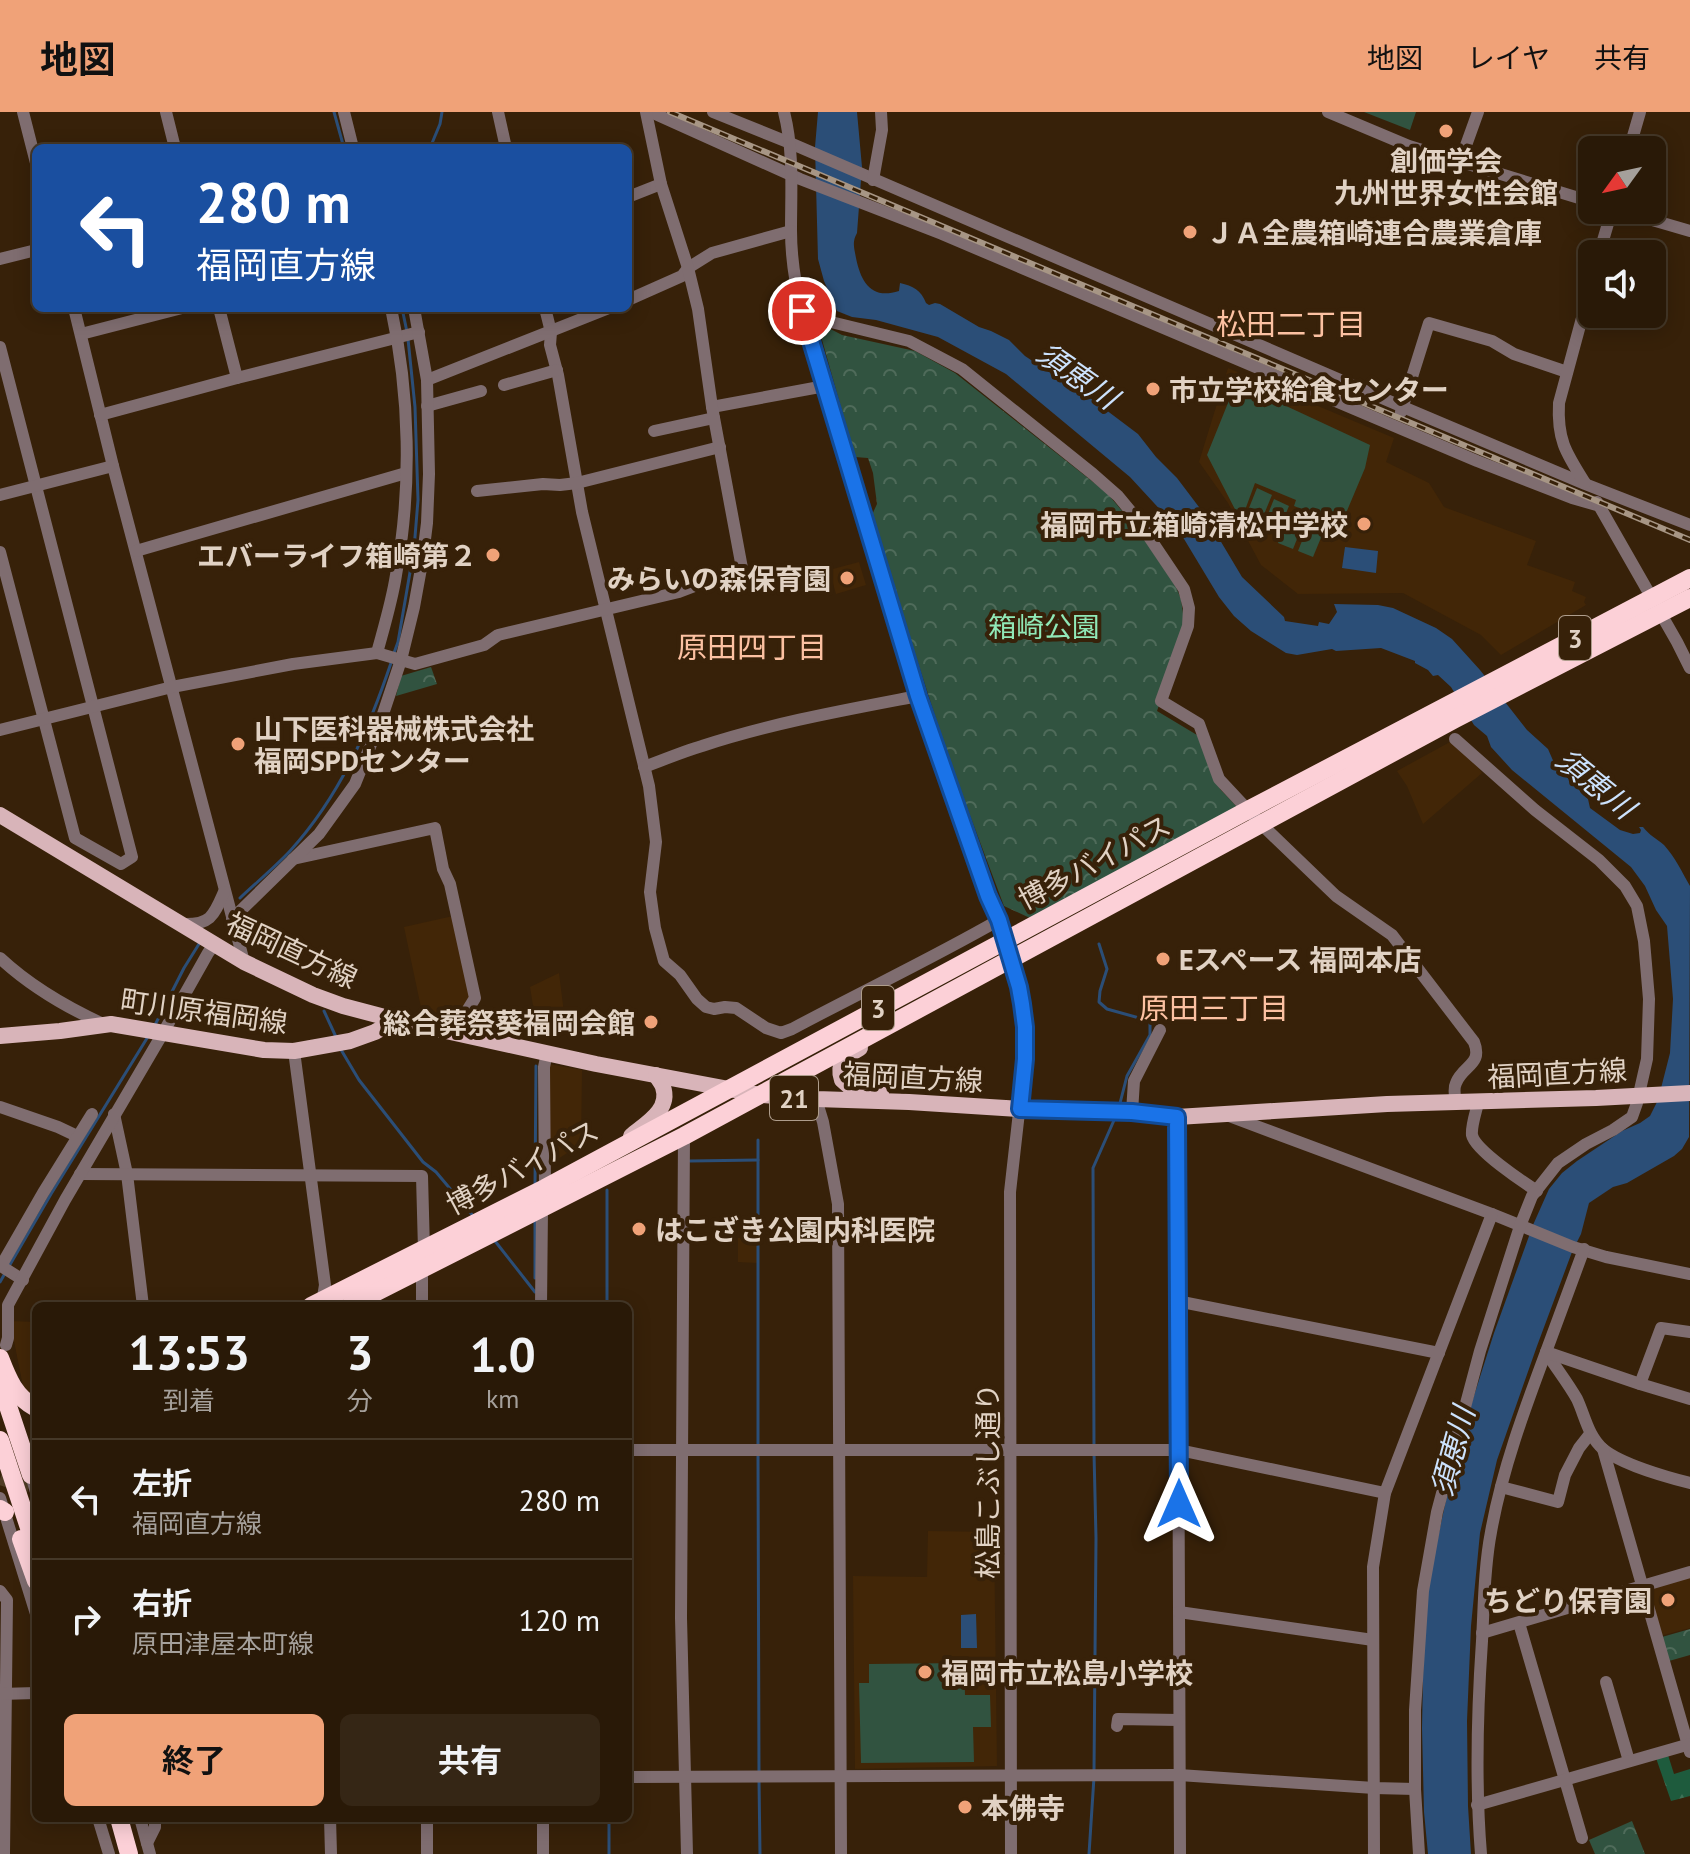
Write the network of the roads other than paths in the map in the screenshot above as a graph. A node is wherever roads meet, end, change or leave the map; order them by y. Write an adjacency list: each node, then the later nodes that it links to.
1 (166, 112): 14 (street)
2 (344, 112): 15 (street)
3 (498, 112): 16 (street)
4 (648, 112): 19 (street); 21 (street)
5 (713, 112): 17 (street)
6 (784, 112): 17 (street, 松島こぶし通り)
7 (881, 112): 20 (street)
8 (1328, 112): 18 (street)
9 (1478, 112): 18 (street)
10 (1640, 112): 12 (street)
11 (26, 113): 13 (street)
12 (1633, 136)
13 (32, 144)
14 (174, 144)
15 (352, 144)
16 (505, 144)
17 (795, 146): 19 (street, 松島こぶし通り); 20 (street)
18 (1460, 162): 24 (street)
19 (796, 177): 25 (street); 27 (street, 松島こぶし通り)
20 (868, 177): 22 (street)
21 (661, 184): 23 (street); 31 (street)
22 (892, 189): 25 (street); 54 (street)
23 (632, 195)
24 (1578, 198)
25 (884, 211): 57 (street)
26 (1666, 224): 28 (street)
27 (791, 231): 31 (street); 33 (street, 松島こぶし通り)
28 (1690, 231)
29 (32, 251): 30 (street)
30 (0, 259)
31 (688, 268): 32 (street); 55 (street)
32 (632, 298)
33 (802, 311): 51 (street, 松島こぶし通り); 87 (street)
34 (75, 312): 43 (street)
35 (166, 312): 43 (street)
36 (220, 312): 48 (street)
37 (394, 312): 44 (street)
38 (413, 312): 44 (street)
39 (546, 312): 42 (street)
40 (596, 312): 42 (street)
41 (1579, 328): 47 (street)
42 (551, 332): 46 (street); 49 (street)
43 (81, 334): 56 (street)
44 (408, 335): 48 (street); 49 (street); 61 (street)
45 (0, 347): 64 (street)
46 (557, 370): 50 (street); 62 (street)
47 (1567, 372): 54 (street); 63 (street)
48 (237, 378): 56 (street)
49 (427, 380): 53 (street)
50 (504, 385)
51 (825, 386): 55 (street); 80 (street, 松島こぶし通り)
52 (481, 391): 53 (street)
53 (427, 406): 77 (street)
54 (1403, 407): 57 (street); 63 (street)
55 (713, 412): 58 (street); 59 (street)
56 (100, 415): 60 (street)
57 (1397, 426): 67 (street)
58 (654, 431)
59 (720, 447): 62 (street); 74 (street)
60 (113, 466): 64 (street); 69 (street)
61 (406, 473): 69 (street); 76 (street)
62 (577, 483): 65 (street); 74 (street)
63 (1585, 484): 67 (street); 68 (street)
64 (36, 486): 66 (street); 81 (street)
65 (477, 491)
66 (0, 495)
67 (1600, 506): 73 (street)
68 (1690, 525)
69 (136, 551): 79 (street)
70 (0, 552): 82 (street)
71 (1690, 578): 73 (highway, 博多バイパス / 3)
72 (1690, 598): 73 (highway, 博多バイパス / 3)
73 (1656, 604): 75 (street); 87 (highway, 博多バイパス / 3)
74 (605, 610): 77 (street); 85 (street)
75 (1683, 639): 78 (street)
76 (380, 654): 77 (street); 79 (street)
77 (399, 659): 88 (street)
78 (1690, 668)
79 (172, 687): 81 (street); 89 (street)
80 (918, 696): 85 (street); 91 (street, 松島こぶし通り)
81 (93, 705): 82 (street); 82 (street)
82 (43, 718): 83 (street)
83 (0, 730)
84 (1455, 739): 110 (street)
85 (644, 767): 91 (street)
86 (0, 815): 92 (main road, 福岡直方線 / 21)
87 (1254, 817): 94 (highway, 博多バイパス / 3); 113 (street)
88 (293, 859): 90 (street); 103 (street)
89 (224, 892): 90 (street); 92 (street)
90 (232, 919): 96 (street)
91 (999, 920): 94 (street, 松島こぶし通り)
92 (183, 924): 93 (main road, 福岡直方線 / 21)
93 (215, 943): 96 (main road, 福岡直方線 / 21); 101 (street)
94 (1007, 950): 97 (highway, 博多バイパス / 3); 107 (highway, 博多バイパス / 3); 116 (street, 松島こぶし通り)
95 (0, 958): 99 (street)
96 (244, 962): 98 (main road, 福岡直方線 / 21)
97 (949, 992): 109 (highway, 博多バイパス / 3); 112 (main road)
98 (396, 1020): 103 (main road, 福岡直方線 / 21); 104 (main road, 町川原福岡線)
99 (103, 1024): 101 (main road, 町川原福岡線); 102 (main road, 町川原福岡線)
100 (1160, 1030): 117 (street)
101 (155, 1032): 104 (main road, 町川原福岡線); 119 (street)
102 (0, 1036)
103 (474, 1037): 105 (main road, 福岡直方線 / 21)
104 (294, 1051): 127 (street)
105 (547, 1053): 106 (main road, 福岡直方線 / 21); 128 (street)
106 (656, 1075): 107 (main road, 福岡直方線 / 21); 124 (main road)
107 (731, 1088): 109 (main road, 福岡直方線 / 21); 124 (highway, 博多バイパス / 3)
108 (1690, 1093): 110 (main road, 福岡直方線 / 21)
109 (761, 1095): 111 (main road, 福岡直方線 / 21); 123 (highway, 博多バイパス / 3)
110 (1643, 1095): 114 (main road, 福岡直方線 / 21); 129 (street)
111 (816, 1099): 112 (main road, 福岡直方線 / 21); 158 (street)
112 (909, 1102): 116 (main road, 福岡直方線 / 21)
113 (1456, 1103): 114 (main road, 福岡直方線 / 21); 120 (main road, 福岡直方線 / 21)
114 (1478, 1103): 129 (street)
115 (0, 1107): 122 (street)
116 (1020, 1109): 117 (main road, 福岡直方線 / 21); 159 (street, 松島こぶし通り)
117 (1132, 1112): 121 (main road, 福岡直方線 / 21)
118 (92, 1114): 122 (street)
119 (114, 1114): 125 (street); 126 (street)
120 (1224, 1114): 121 (main road, 福岡直方線 / 21); 131 (street)
121 (1177, 1117): 137 (street)
122 (77, 1136): 136 (street)
123 (684, 1136): 130 (highway, 博多バイパス / 3); 157 (street)
124 (618, 1148): 128 (highway, 博多バイパス / 3)
125 (80, 1174): 126 (street); 136 (street)
126 (127, 1174): 127 (street); 138 (street)
127 (310, 1175): 134 (street); 139 (street)
128 (545, 1188): 134 (highway, 博多バイパス / 3)
129 (1537, 1191): 132 (street)
130 (542, 1209): 134 (highway, 博多バイパス / 3); 143 (street)
131 (1492, 1214): 132 (street); 147 (street)
132 (1524, 1227): 133 (street); 193 (street)
133 (1579, 1248): 135 (street); 146 (street)
134 (423, 1260): 140 (highway, 博多バイパス / 3); 141 (highway, 博多バイパス / 3); 142 (street)
135 (1690, 1274)
136 (23, 1280): 145 (street)
137 (1177, 1301): 147 (street); 160 (street)
138 (143, 1302)
139 (320, 1302)
140 (324, 1302)
141 (355, 1302)
142 (422, 1302)
143 (541, 1302)
144 (1690, 1332): 149 (street)
145 (3, 1352): 151 (highway)
146 (1546, 1352): 149 (street); 152 (street); 165 (street)
147 (1439, 1353): 167 (street)
148 (0, 1382): 154 (highway)
149 (1640, 1384): 150 (street)
150 (1690, 1399)
151 (32, 1405)
152 (1590, 1434): 155 (street); 165 (street)
153 (0, 1440): 169 (highway, bridge)
154 (29, 1449): 161 (highway)
155 (1603, 1449): 164 (street); 172 (street)
156 (632, 1450): 157 (street)
157 (683, 1450): 158 (street); 189 (street)
158 (839, 1450): 159 (street); 190 (street)
159 (1011, 1450): 160 (street); 187 (street, 松島こぶし通り)
160 (1179, 1450): 167 (street); 175 (street)
161 (0, 1463)
162 (0, 1477): 170 (highway, bridge)
163 (32, 1481): 166 (highway)
164 (1690, 1483)
165 (1501, 1487): 177 (street)
166 (0, 1489)
167 (1385, 1493): 178 (street)
168 (2, 1506): 174 (street)
169 (32, 1537)
170 (32, 1569)
171 (1690, 1572): 172 (street)
172 (1642, 1585): 176 (street); 184 (street)
173 (0, 1591): 181 (street)
174 (32, 1601)
175 (1179, 1612): 178 (street); 183 (street)
176 (1519, 1623): 177 (street); 191 (street)
177 (1482, 1633): 194 (street)
178 (1373, 1640): 192 (street)
179 (1606, 1682): 185 (street)
180 (32, 1693): 181 (street)
181 (3, 1694): 206 (street)
182 (1117, 1703): 183 (street)
183 (1179, 1720): 186 (street)
184 (1689, 1747): 185 (street)
185 (1629, 1761): 191 (street)
186 (1179, 1775): 187 (street); 192 (street); 216 (street)
187 (1012, 1776): 190 (street); 215 (street, 松島こぶし通り)
188 (632, 1777): 189 (street)
189 (686, 1777): 190 (street); 213 (street)
190 (841, 1777): 214 (street)
191 (1565, 1780): 194 (street); 204 (street)
192 (1374, 1788): 193 (street); 217 (street)
193 (1415, 1789): 218 (street)
194 (1477, 1805): 219 (street)
195 (99, 1822): 207 (street)
196 (107, 1822): 208 (highway)
197 (120, 1822): 209 (highway)
198 (129, 1822): 205 (highway)
199 (141, 1822): 205 (street)
200 (155, 1822): 205 (street)
201 (330, 1822): 210 (street)
202 (427, 1822): 211 (street)
203 (543, 1822): 212 (street)
204 (1582, 1838)
205 (145, 1850)
206 (4, 1854)
207 (109, 1854)
208 (117, 1854)
209 (129, 1854)
210 (331, 1854)
211 (427, 1854)
212 (543, 1854)
213 (687, 1854)
214 (841, 1854)
215 (1011, 1854)
216 (1180, 1854)
217 (1374, 1854)
218 (1419, 1854)
219 (1481, 1854)

